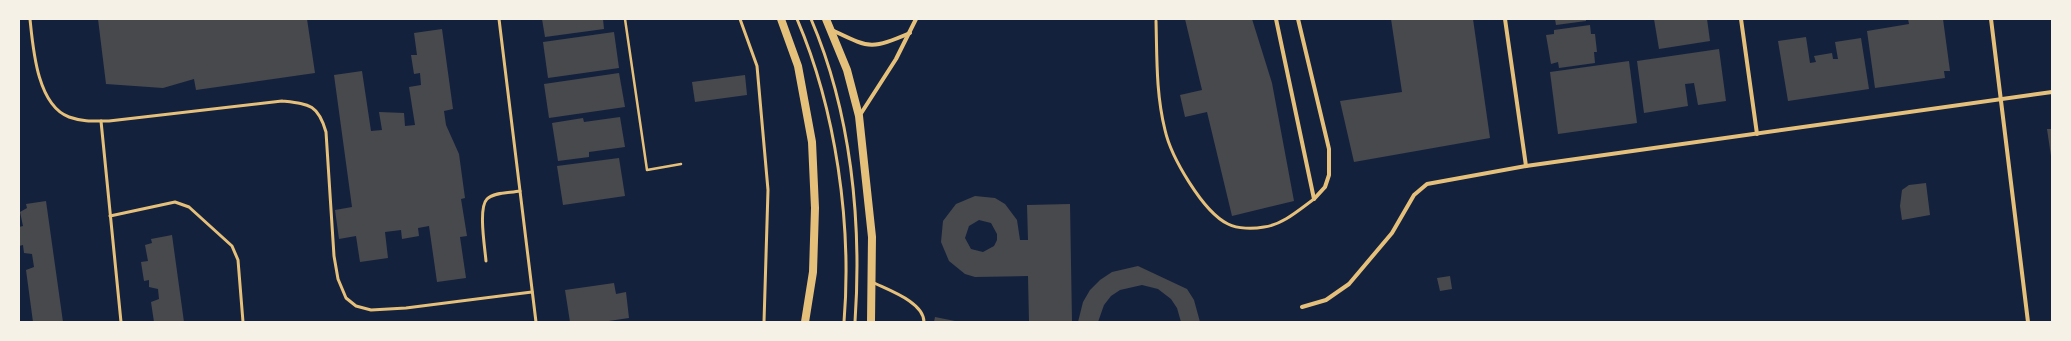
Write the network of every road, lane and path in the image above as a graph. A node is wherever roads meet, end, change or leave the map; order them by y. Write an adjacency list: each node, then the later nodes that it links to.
1 (30, 19): 21 (lane)
2 (499, 19): 25 (lane)
3 (625, 19): 23 (path)
4 (740, 19): 35 (lane)
5 (781, 19): 36 (main road)
6 (797, 19): 37 (lane)
7 (811, 19): 38 (lane)
8 (826, 19): 16 (main road)
9 (916, 19): 17 (street)
10 (1276, 19): 26 (street)
11 (1298, 19): 26 (street)
12 (1505, 19): 24 (street)
13 (1741, 19): 22 (street)
14 (1991, 19): 19 (street)
15 (1156, 21): 26 (lane)
16 (831, 29): 17 (street); 20 (main road)
17 (910, 33): 20 (street)
18 (2052, 92): 19 (street)
19 (2002, 99): 22 (street); 41 (street)
20 (859, 116): 29 (main road)
21 (101, 121): 27 (lane); 30 (lane)
22 (1757, 134): 24 (street)
23 (681, 164)
24 (1526, 166): 31 (street)
25 (520, 192): 28 (lane); 30 (lane)
26 (1314, 200)
27 (110, 216): 32 (lane); 33 (lane)
28 (486, 261)
29 (872, 282): 39 (main road); 40 (lane)
30 (532, 292): 34 (lane)
31 (1302, 307)
32 (120, 322)
33 (243, 322)
34 (536, 322)
35 (764, 322)
36 (805, 322)
37 (844, 322)
38 (855, 322)
39 (871, 322)
40 (924, 322)
41 (2028, 322)

